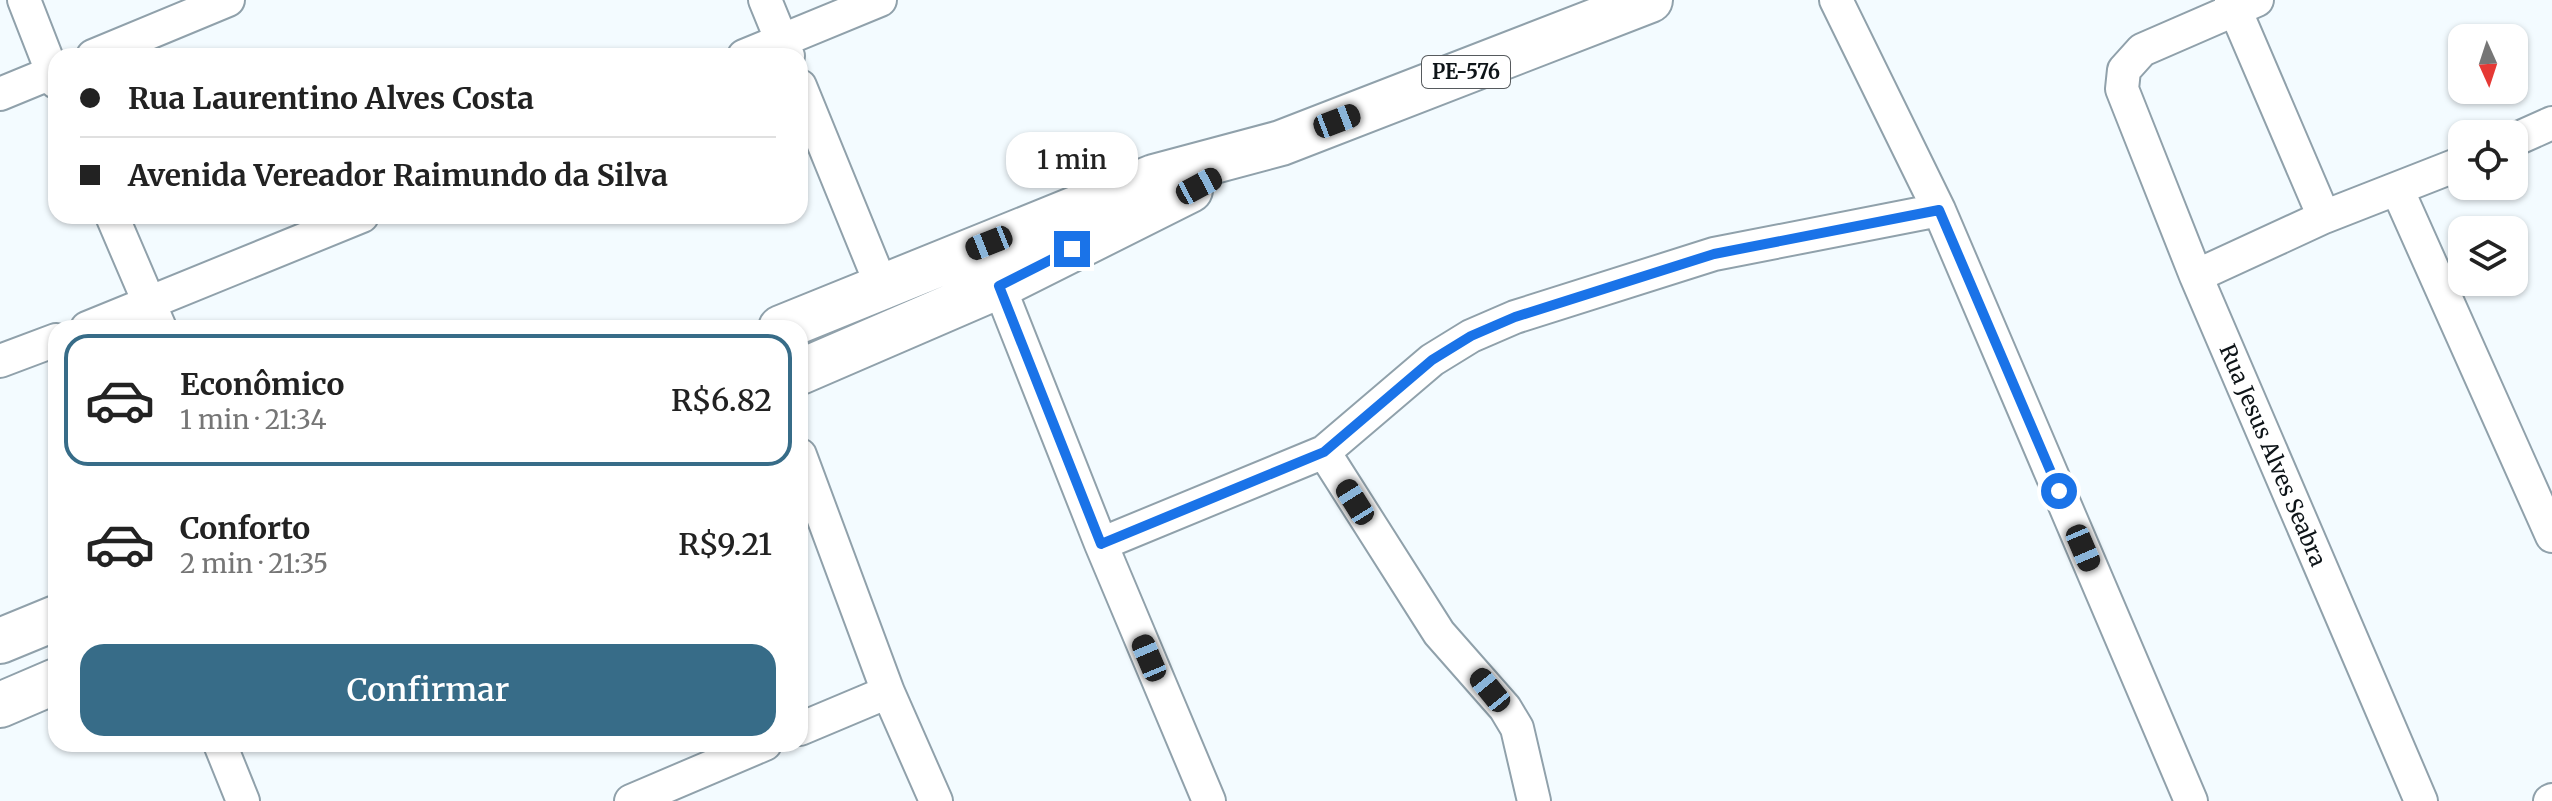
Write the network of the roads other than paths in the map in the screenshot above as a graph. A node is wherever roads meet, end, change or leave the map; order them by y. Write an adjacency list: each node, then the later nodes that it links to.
1 (24, 0): 11 (street)
2 (228, 0): 9 (street)
3 (765, 0): 10 (street)
4 (880, 0): 10 (street)
5 (1650, 0): 8 (main road, PE-576)
6 (1836, 0): 20 (street)
7 (2241, 3): 21 (street); 24 (street, Rua Jesus Alves Seabra)
8 (1585, 12): 17 (main road, PE-576)
9 (112, 48)
10 (785, 48)
11 (48, 58)
12 (48, 77): 13 (street)
13 (0, 94)
14 (808, 106): 26 (street)
15 (2552, 123): 16 (street)
16 (2528, 134)
17 (1281, 143): 25 (main road, PE-576); 26 (main road, PE-576)
18 (2448, 169): 19 (street)
19 (2398, 191): 21 (street); 35 (street)
20 (1939, 210): 33 (street); 50 (street)
21 (2324, 217): 24 (street)
22 (115, 224): 27 (street)
23 (345, 224): 27 (street)
24 (2196, 276): 51 (street, Rua Jesus Alves Seabra)
25 (999, 286): 32 (main road, PE-576); 36 (street)
26 (882, 287): 29 (main road, PE-576)
27 (154, 316): 28 (street)
28 (132, 320)
29 (801, 320)
30 (48, 343): 31 (street)
31 (0, 361)
32 (808, 369)
33 (1324, 452): 36 (street); 49 (street)
34 (808, 477): 40 (street)
35 (2552, 536)
36 (1101, 544): 48 (street)
37 (28, 630): 38 (main road)
38 (48, 670)
39 (48, 685): 41 (main road)
40 (888, 692): 42 (street); 47 (street)
41 (0, 705)
42 (808, 726)
43 (223, 752): 45 (street)
44 (746, 752): 46 (street)
45 (243, 801)
46 (631, 801)
47 (936, 801)
48 (1209, 801)
49 (1534, 801)
50 (2191, 801)
51 (2421, 801)

